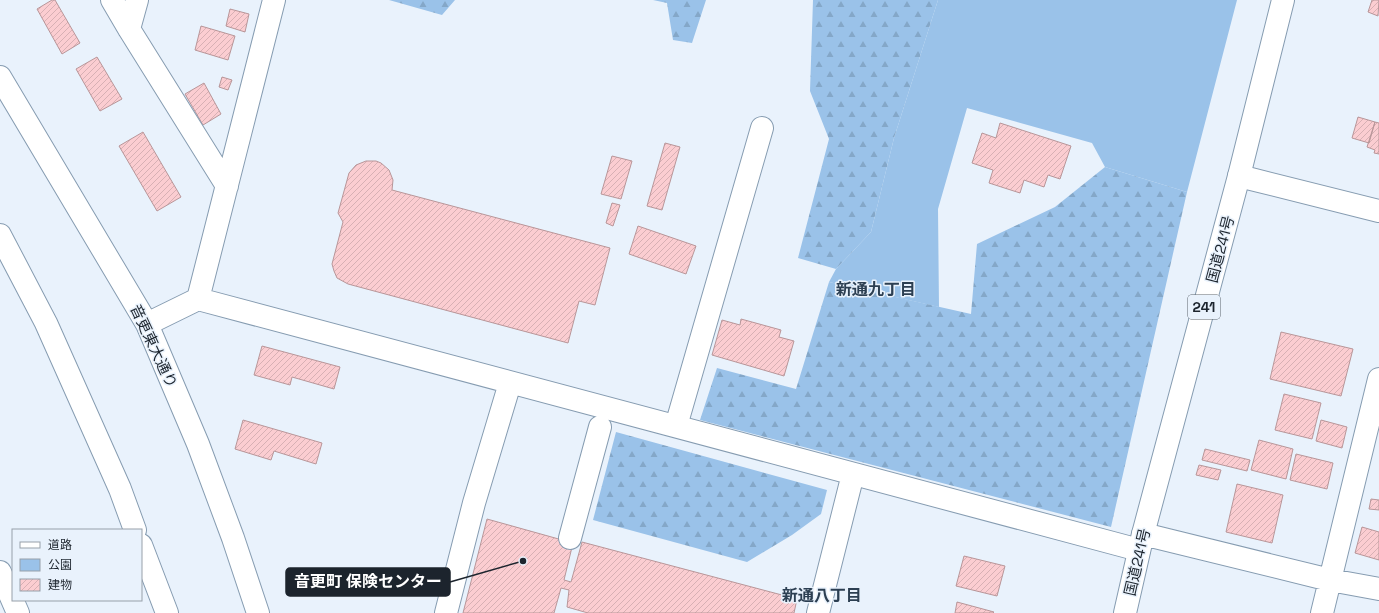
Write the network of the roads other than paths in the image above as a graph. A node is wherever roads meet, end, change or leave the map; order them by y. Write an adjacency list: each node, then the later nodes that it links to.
1 (112, 0): 5 (main road)
2 (137, 0): 5 (main road)
3 (274, 0): 9 (main road)
4 (1283, 0): 8 (main road, 国道241号 / 241)
5 (129, 29): 9 (main road)
6 (0, 77): 13 (main road, 音更東大通り)
7 (762, 128): 16 (main road)
8 (1239, 176): 10 (main road); 21 (main road, 国道241号 / 241)
9 (227, 186): 12 (main road)
10 (1379, 211)
11 (0, 235): 19 (main road)
12 (198, 299): 13 (main road); 15 (main road)
13 (147, 324): 30 (main road, 音更東大通り)
14 (1379, 379): 24 (main road)
15 (510, 383): 16 (main road); 31 (main road)
16 (676, 426): 18 (main road)
17 (600, 427): 20 (main road)
18 (853, 474): 21 (main road); 32 (main road)
19 (136, 529)
20 (570, 538)
21 (1141, 542): 24 (main road); 33 (main road, 国道241号 / 241)
22 (142, 547): 29 (main road)
23 (0, 572): 26 (main road)
24 (1330, 580): 25 (main road); 34 (main road)
25 (1379, 589)
26 (12, 599)
27 (13, 601): 28 (main road)
28 (18, 613)
29 (167, 613)
30 (258, 613)
31 (446, 613)
32 (818, 613)
33 (1125, 613)
34 (1322, 613)

